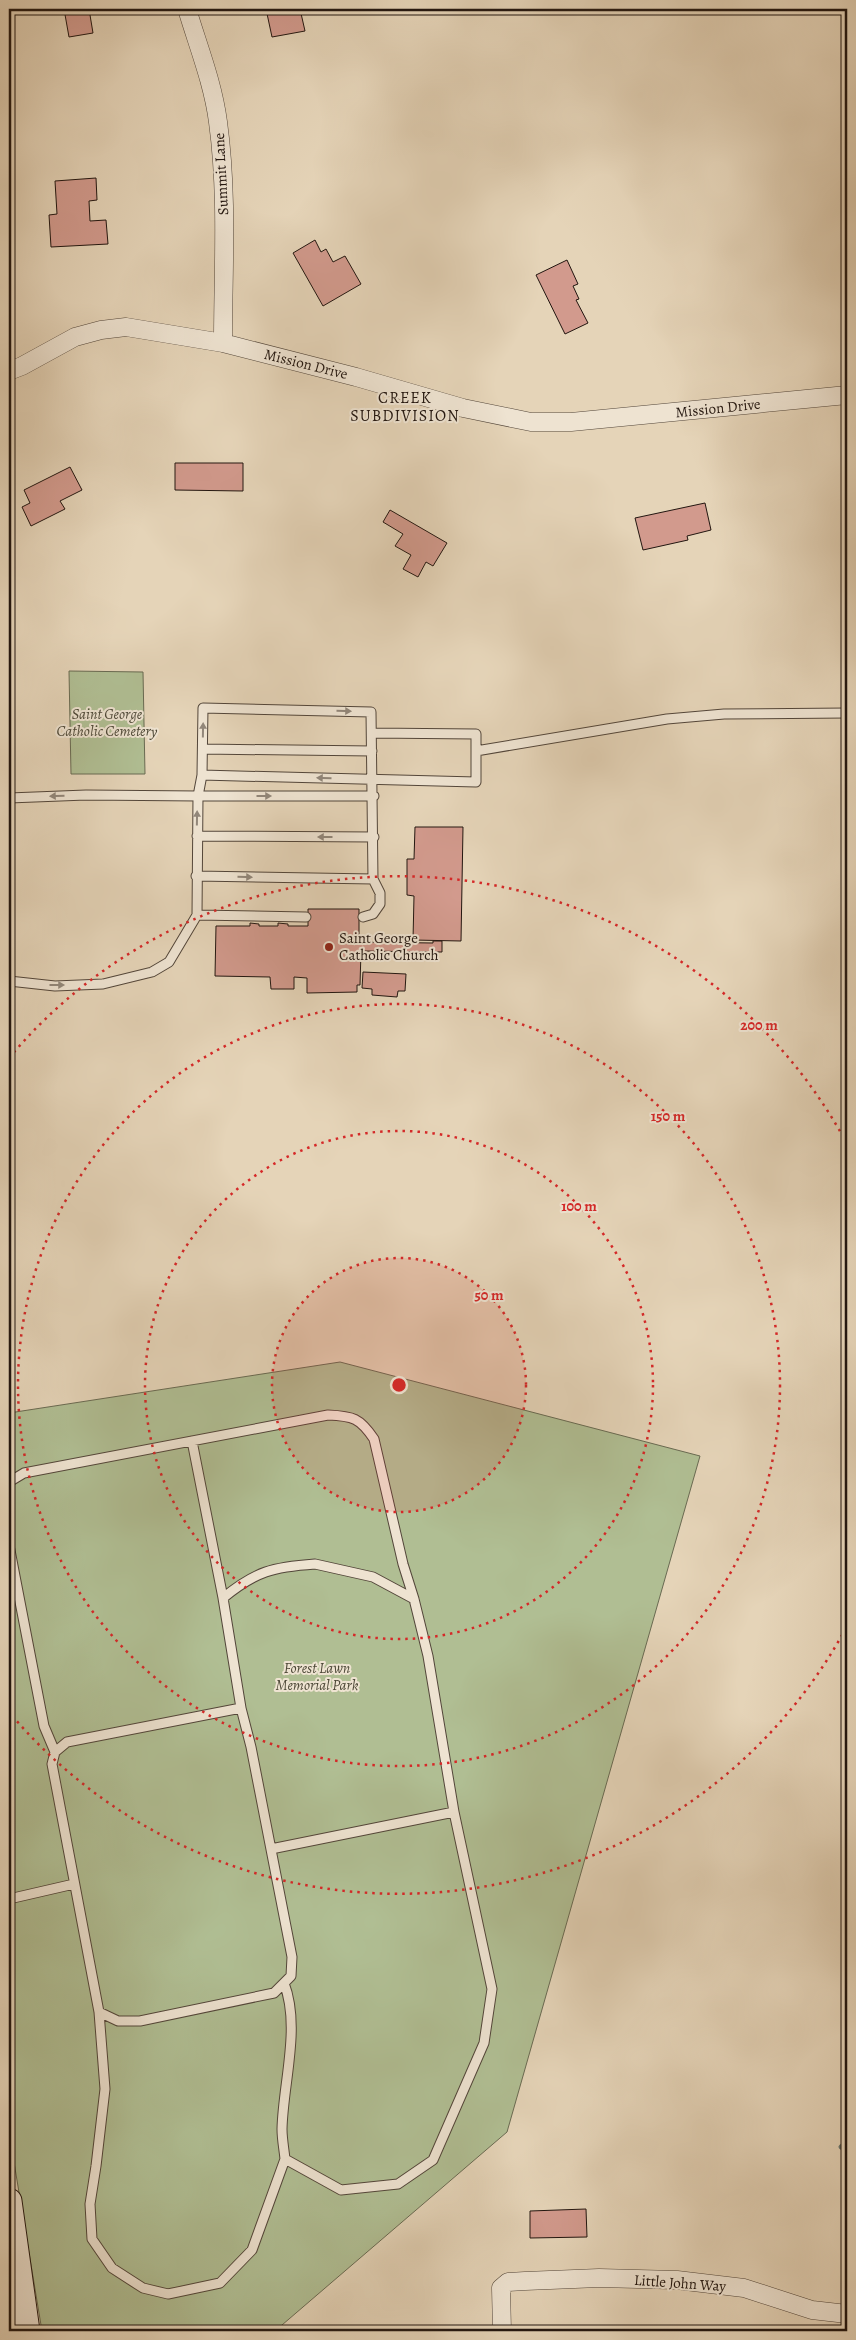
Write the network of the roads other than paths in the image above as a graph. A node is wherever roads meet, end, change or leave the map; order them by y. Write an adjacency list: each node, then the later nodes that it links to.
1 (187, 9): 2 (street, Summit Lane)
2 (223, 343): 3 (street, Mission Drive); 4 (street, Mission Drive)
3 (9, 371)
4 (847, 395)
5 (847, 713): 9 (lane)
6 (372, 733): 7 (lane, one-way to 6); 8 (lane); 9 (lane)
7 (203, 749): 8 (lane); 10 (lane)
8 (372, 751): 11 (lane)
9 (476, 751): 11 (lane)
10 (202, 775): 11 (lane, one-way to 10); 12 (lane)
11 (373, 779): 13 (lane)
12 (198, 796): 13 (lane, one-way to 13); 14 (lane, one-way to 14); 15 (lane, one-way to 12)
13 (374, 796): 16 (lane)
14 (9, 798)
15 (197, 836): 16 (lane, one-way to 15); 17 (lane)
16 (374, 837): 18 (lane)
17 (196, 876): 18 (lane, one-way to 18); 19 (lane)
18 (373, 879): 20 (lane)
19 (197, 915): 21 (lane); 22 (lane, one-way to 19)
20 (363, 916)
21 (306, 917)
22 (9, 981)
23 (192, 1441): 24 (lane); 26 (lane); 27 (lane)
24 (9, 1482)
25 (9, 1545): 29 (lane)
26 (224, 1598): 27 (lane); 28 (lane)
27 (414, 1599): 30 (lane)
28 (241, 1708): 29 (lane); 31 (lane)
29 (55, 1752): 32 (lane)
30 (454, 1812): 31 (lane); 36 (lane)
31 (271, 1848): 34 (lane)
32 (74, 1884): 33 (lane); 35 (lane)
33 (9, 1899)
34 (284, 1983): 35 (lane); 36 (lane)
35 (99, 2012): 36 (lane)
36 (286, 2159)
37 (9, 2201): 39 (main road)
38 (847, 2314): 40 (street, Little John Way)
39 (27, 2331)
40 (502, 2331)

